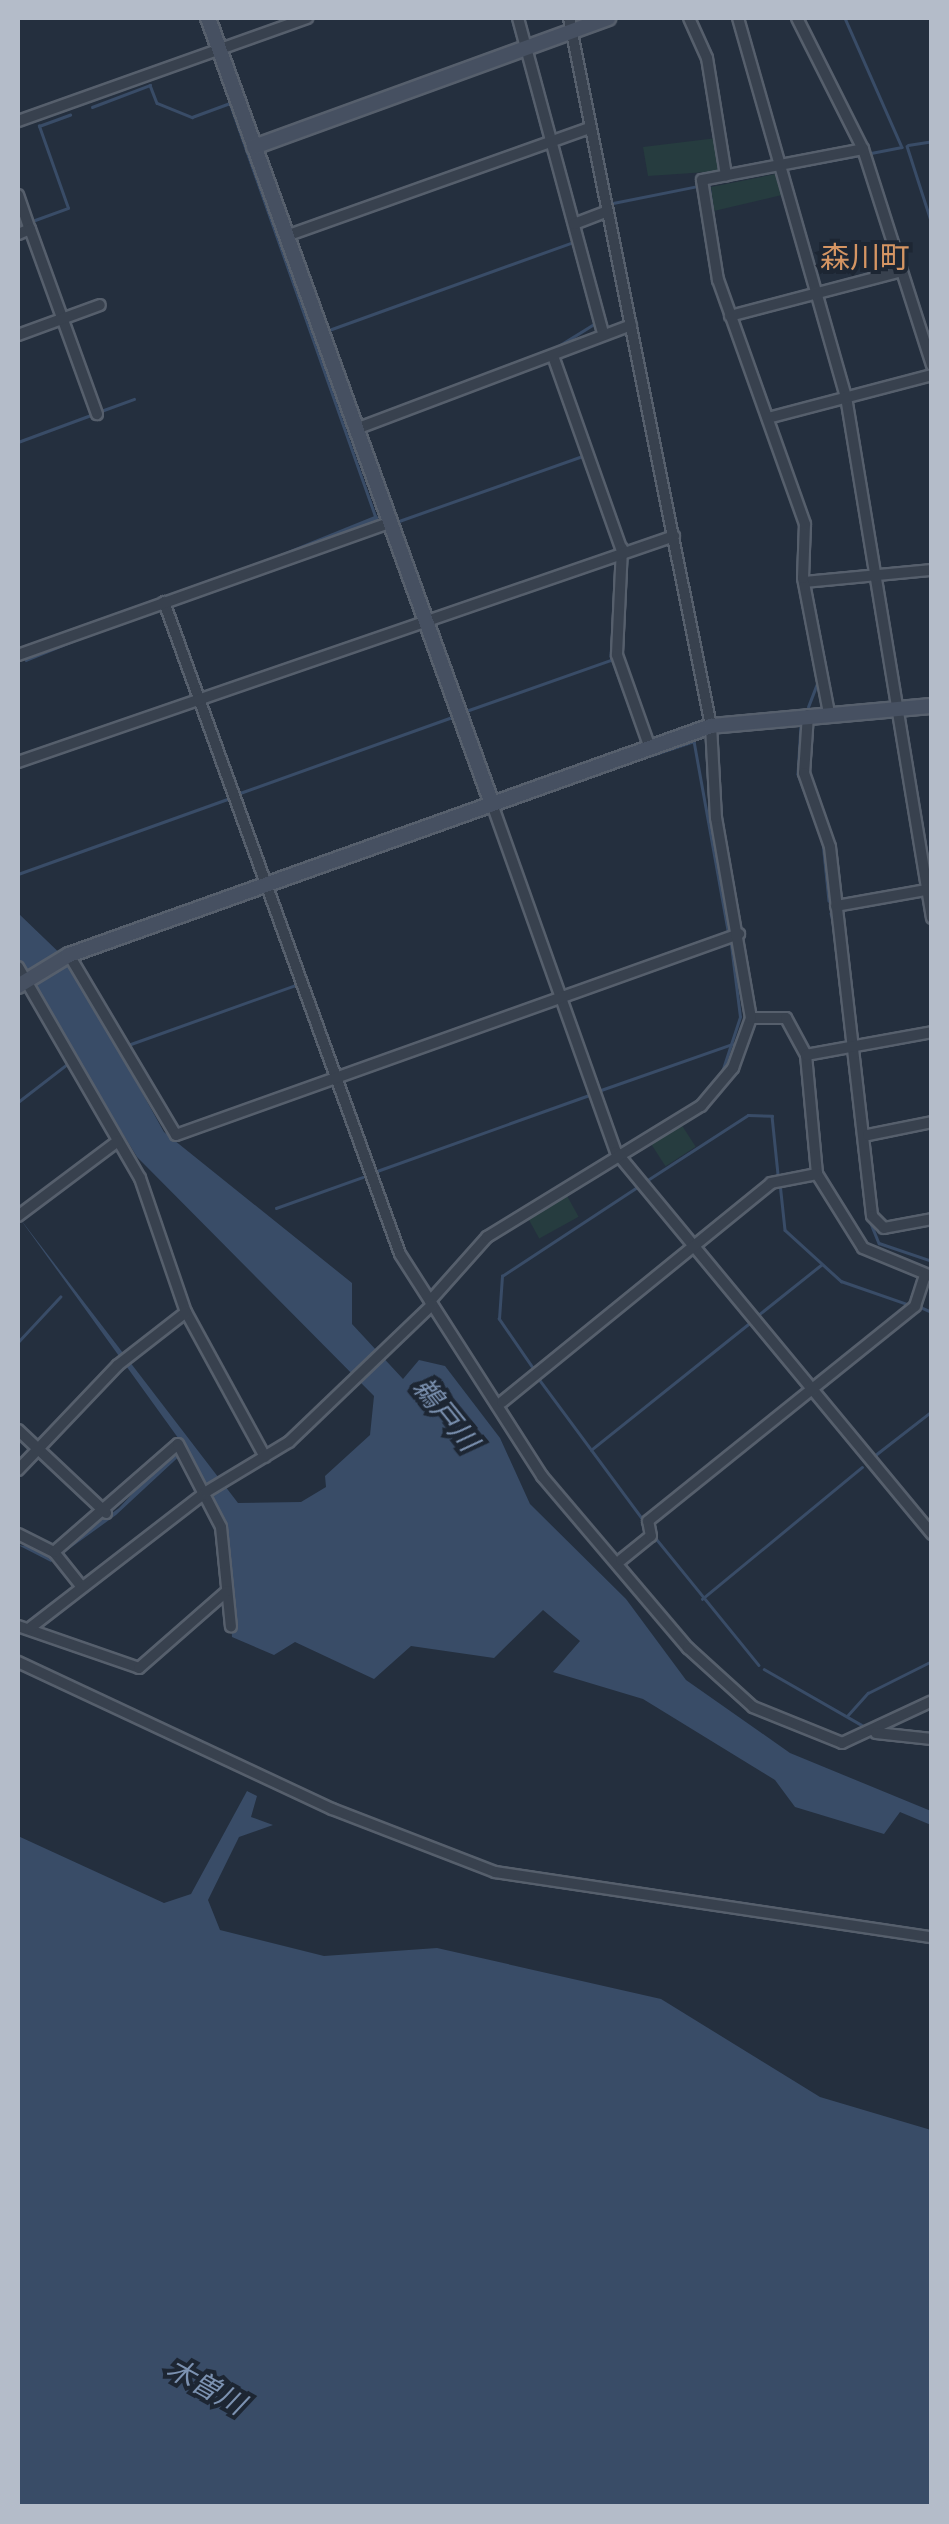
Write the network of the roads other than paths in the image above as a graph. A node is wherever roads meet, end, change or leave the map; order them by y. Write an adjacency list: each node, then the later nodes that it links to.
1 (208, 18): 10 (street)
2 (307, 18): 10 (street)
3 (518, 18): 9 (street)
4 (608, 18): 8 (street)
5 (689, 18): 17 (street)
6 (738, 18): 16 (street)
7 (797, 18): 15 (street)
8 (570, 24): 9 (street); 12 (street)
9 (526, 48): 13 (street); 14 (street)
10 (219, 49): 11 (street); 14 (street)
11 (18, 121)
12 (590, 128): 13 (street); 19 (street)
13 (552, 142): 20 (street); 23 (street)
14 (254, 147): 23 (street)
15 (863, 149): 16 (street); 24 (street)
16 (780, 164): 17 (street); 25 (street)
17 (726, 175): 27 (street)
18 (18, 195): 21 (street)
19 (608, 211): 20 (street); 29 (street)
20 (574, 224): 30 (street)
21 (30, 229): 22 (street); 28 (street)
22 (18, 234)
23 (286, 236): 38 (street)
24 (901, 272): 25 (street); 33 (street)
25 (817, 294): 27 (street); 35 (street)
26 (100, 305): 28 (street)
27 (730, 316): 37 (street)
28 (62, 318): 31 (street); 36 (street)
29 (631, 325): 30 (street); 40 (street)
30 (602, 330): 32 (street)
31 (18, 335)
32 (553, 356): 38 (street); 41 (street)
33 (932, 365)
34 (932, 375): 35 (street)
35 (846, 397): 37 (street); 43 (street)
36 (97, 414)
37 (768, 418): 44 (street)
38 (356, 429): 39 (street)
39 (388, 524): 45 (street); 46 (street)
40 (674, 536): 41 (street); 53 (street)
41 (621, 548): 46 (street); 54 (street)
42 (932, 570): 43 (street)
43 (870, 574): 44 (street); 50 (street)
44 (804, 582): 51 (street)
45 (164, 602): 47 (street); 48 (street)
46 (422, 616): 48 (street); 56 (street)
47 (18, 655)
48 (198, 698): 55 (street); 57 (street)
49 (932, 706): 50 (street)
50 (892, 708): 51 (street); 58 (street)
51 (829, 713): 52 (street)
52 (808, 715): 53 (street); 59 (street)
53 (712, 726): 54 (street); 61 (street)
54 (650, 748): 56 (street)
55 (18, 762)
56 (492, 804): 57 (street); 64 (street)
57 (267, 885): 62 (street); 69 (street)
58 (929, 889): 59 (street); 60 (street)
59 (836, 906): 67 (street)
60 (932, 918)
61 (739, 934): 64 (street); 65 (street)
62 (70, 955): 63 (street); 69 (street)
63 (22, 977): 72 (street)
64 (561, 998): 69 (street); 73 (street)
65 (751, 1018): 68 (street); 73 (street)
66 (932, 1032): 67 (street)
67 (856, 1044): 68 (street); 71 (street)
68 (806, 1055): 74 (street)
69 (336, 1078): 79 (street)
70 (932, 1122): 71 (street)
71 (868, 1134): 76 (street)
72 (118, 1141): 75 (street); 80 (street)
73 (621, 1157): 77 (street); 79 (street)
74 (817, 1174): 77 (street); 78 (street)
75 (19, 1215)
76 (932, 1219)
77 (693, 1247): 81 (street); 82 (street)
78 (928, 1275): 81 (street)
79 (431, 1303): 82 (street); 85 (street)
80 (186, 1312): 84 (street); 85 (street)
81 (809, 1391): 90 (street); 92 (street)
82 (502, 1402): 92 (street)
83 (18, 1430): 84 (street)
84 (38, 1449): 86 (street); 88 (street)
85 (265, 1457): 87 (street)
86 (18, 1470)
87 (207, 1491): 88 (street); 93 (street); 94 (street)
88 (106, 1514): 91 (street)
89 (18, 1534): 91 (street)
90 (932, 1534)
91 (57, 1556): 93 (street)
92 (622, 1560): 99 (street)
93 (81, 1586): 95 (street)
94 (227, 1591): 95 (street); 96 (street)
95 (24, 1627)
96 (231, 1627)
97 (18, 1662): 101 (street)
98 (932, 1701): 99 (street)
99 (876, 1734): 100 (street)
100 (932, 1739)
101 (932, 1937)

